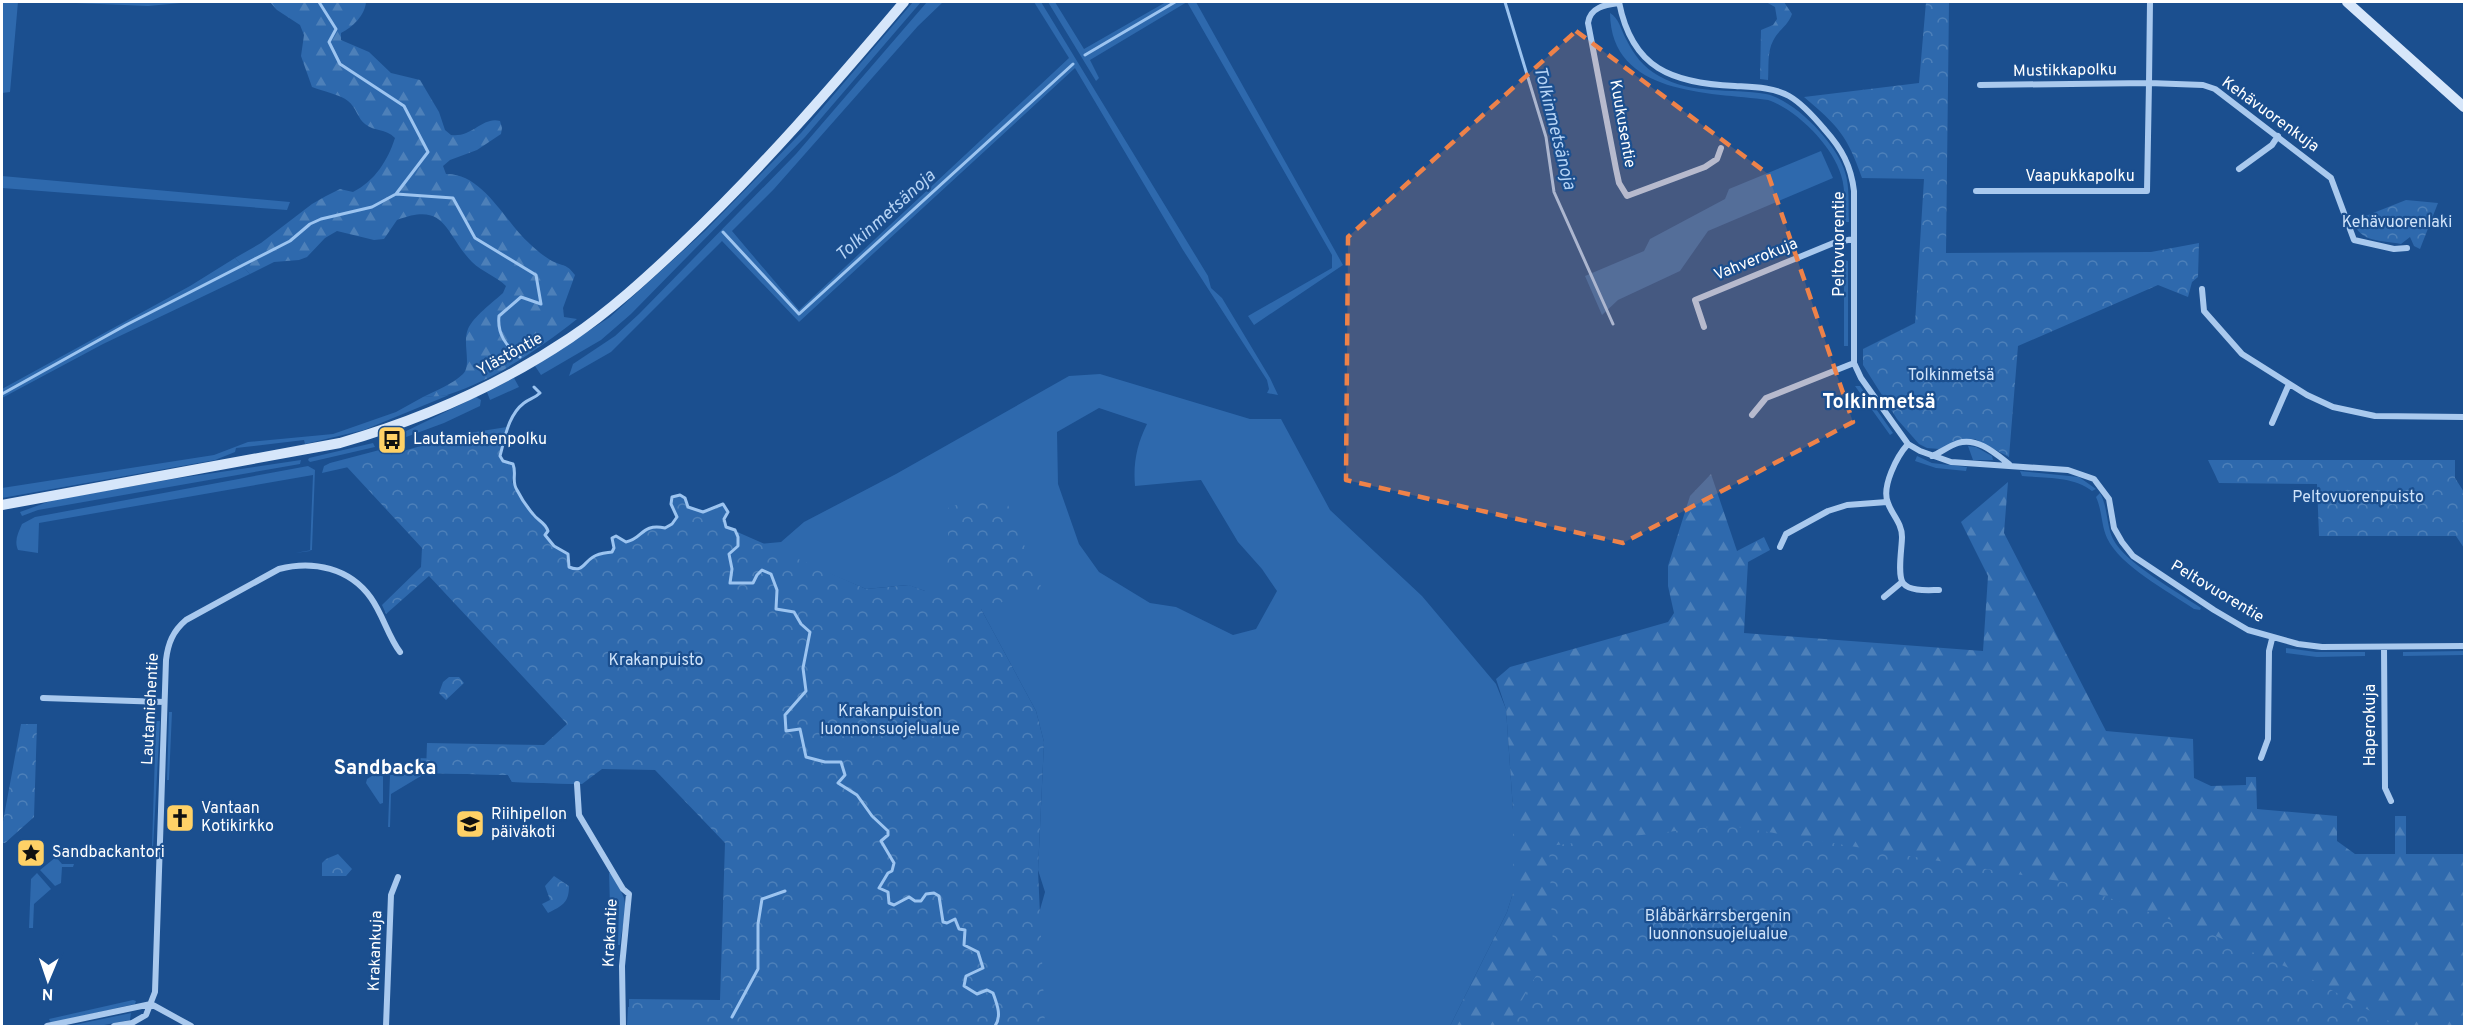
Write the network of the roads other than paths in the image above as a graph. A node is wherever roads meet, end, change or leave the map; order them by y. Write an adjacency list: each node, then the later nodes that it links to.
1 (904, 2): 25 (main road, Ylästöntie)
2 (1619, 2): 9 (street, Kuukusentie); 12 (street, Peltovuorentie)
3 (2150, 2): 5 (street)
4 (2347, 2): 7 (main road)
5 (2149, 83): 6 (street, Mustikkapolku); 8 (street, Kehävuorenkuja); 11 (street, Vaapukkapolku)
6 (1980, 85)
7 (2464, 107)
8 (2278, 136): 10 (street); 13 (street, Kehävuorenkuja)
9 (1721, 148)
10 (2239, 170)
11 (1976, 191)
12 (1854, 238): 15 (street, Vahverokuja); 16 (street, Peltovuorentie)
13 (2407, 248)
14 (2202, 289): 17 (street)
15 (1704, 327)
16 (1854, 363): 18 (street); 21 (street, Peltovuorentie)
17 (2289, 384): 19 (street); 20 (street)
18 (1752, 415)
19 (2464, 417)
20 (2272, 423)
21 (1908, 444): 22 (street, Peltovuorentie); 24 (street)
22 (1932, 456): 23 (street, Peltovuorentie); 23 (street)
23 (2010, 465): 30 (street, Peltovuorentie)
24 (1887, 502): 26 (street); 27 (street)
25 (2, 505)
26 (1780, 547)
27 (1902, 582): 28 (street); 29 (street)
28 (1939, 590)
29 (1884, 597)
30 (2272, 639): 32 (street, Peltovuorentie); 36 (street)
31 (2464, 646): 32 (street, Peltovuorentie)
32 (2384, 647): 38 (street, Haperokuja)
33 (400, 652): 35 (street, Lautamiehentie)
34 (43, 698): 35 (street)
35 (164, 702): 40 (street, Lautamiehentie)
36 (2261, 758)
37 (577, 783): 45 (street, Krakantie)
38 (2391, 801)
39 (399, 878): 44 (street, Krakankuja)
40 (151, 1004): 41 (street); 42 (street); 43 (street)
41 (47, 1026)
42 (114, 1026)
43 (190, 1026)
44 (386, 1026)
45 (623, 1026)

